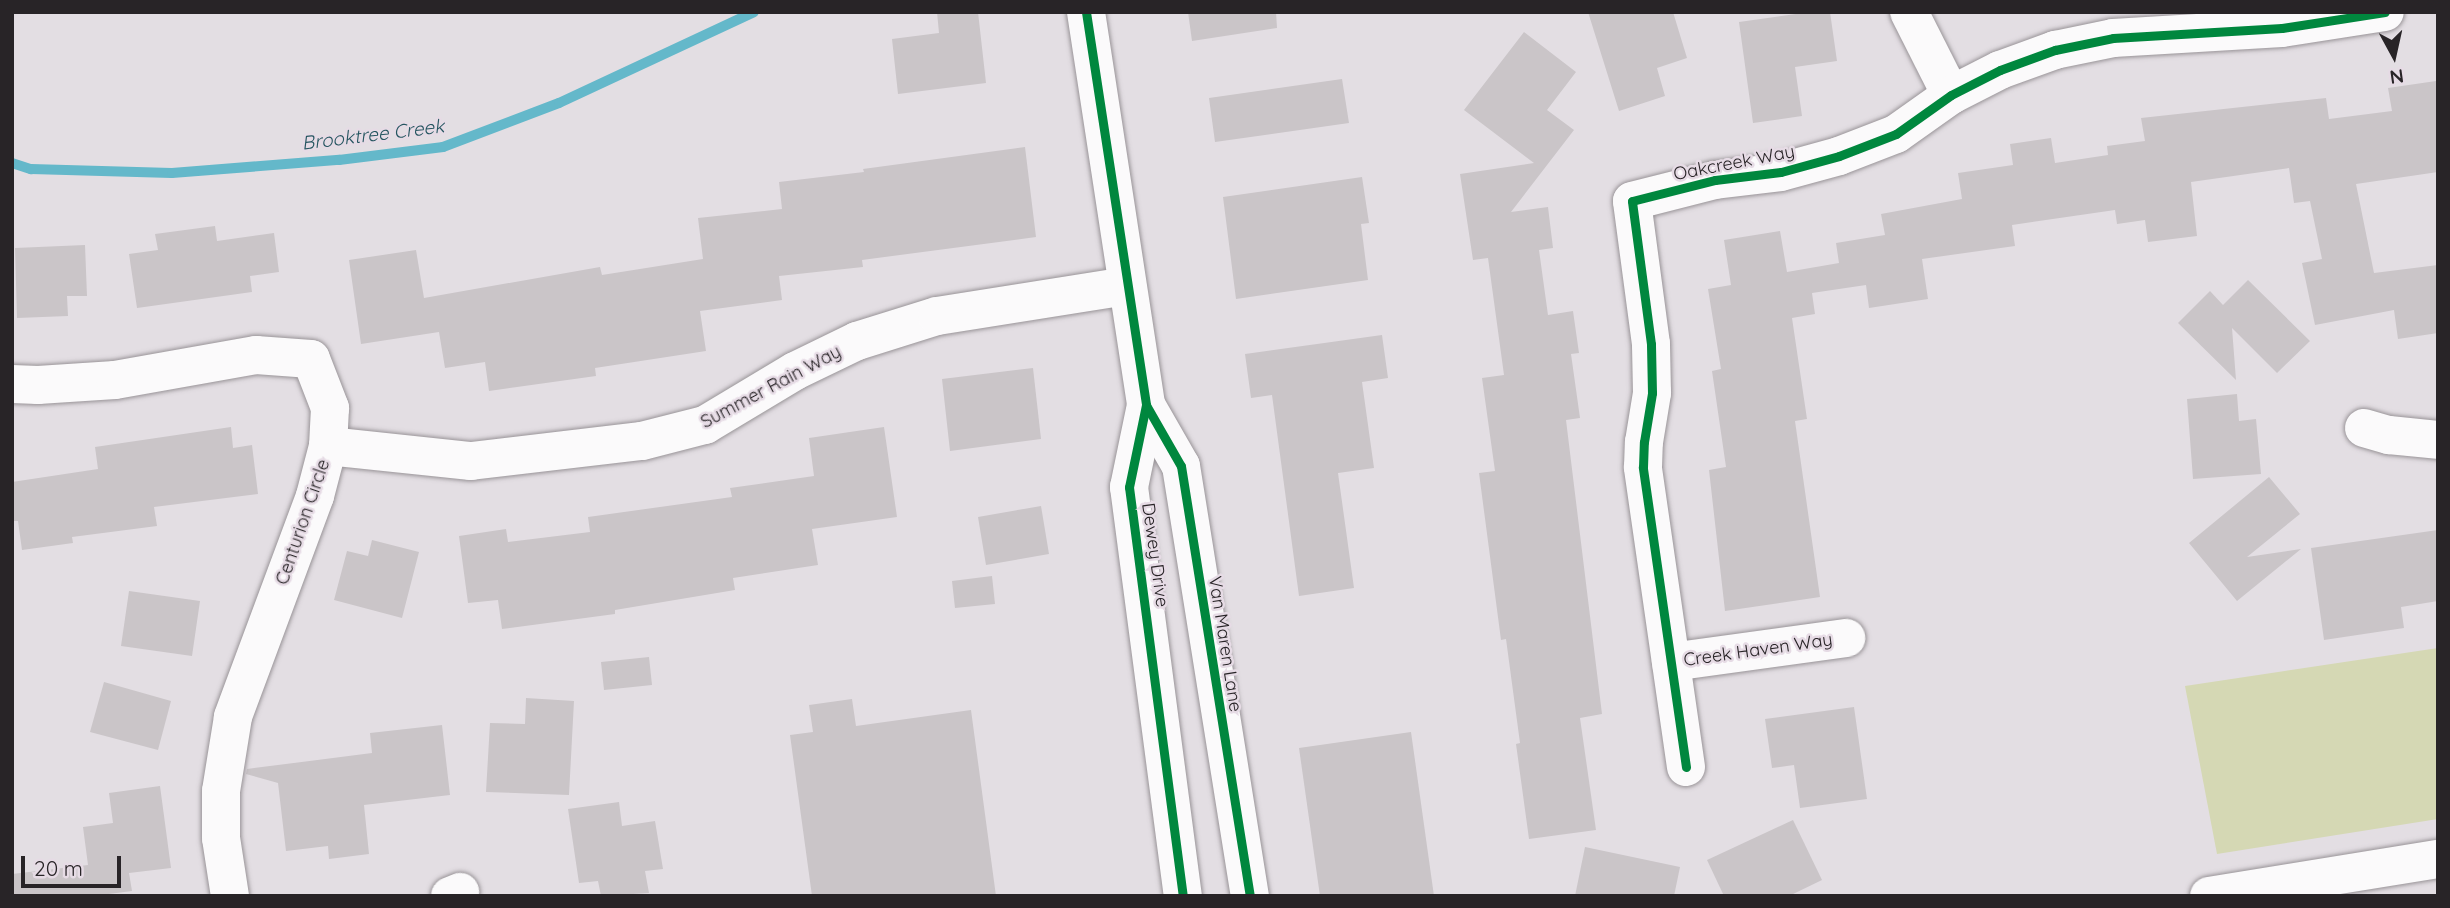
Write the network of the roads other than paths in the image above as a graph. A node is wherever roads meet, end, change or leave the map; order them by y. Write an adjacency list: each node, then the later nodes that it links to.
1 (1086, 12): 6 (street, Dewey Drive)
2 (1909, 12): 5 (street)
3 (2385, 12): 4 (street, Oakcreek Way)
4 (2281, 20): 5 (street, Oakcreek Way)
5 (1951, 95): 13 (street, Oakcreek Way)
6 (1127, 286): 8 (street, Dewey Drive); 11 (street, Summer Rain Way)
7 (12, 383): 11 (street, Centurion Circle)
8 (1146, 405): 17 (street, Dewey Drive); 18 (street, Van Maren Lane)
9 (2364, 428): 10 (street)
10 (2438, 440)
11 (328, 446): 16 (street, Centurion Circle)
12 (1846, 638): 13 (street, Creek Haven Way)
13 (1671, 662): 14 (street, Oakcreek Way)
14 (1686, 767)
15 (2438, 859): 19 (street)
16 (230, 896)
17 (1183, 896)
18 (1250, 896)
19 (2209, 896)

